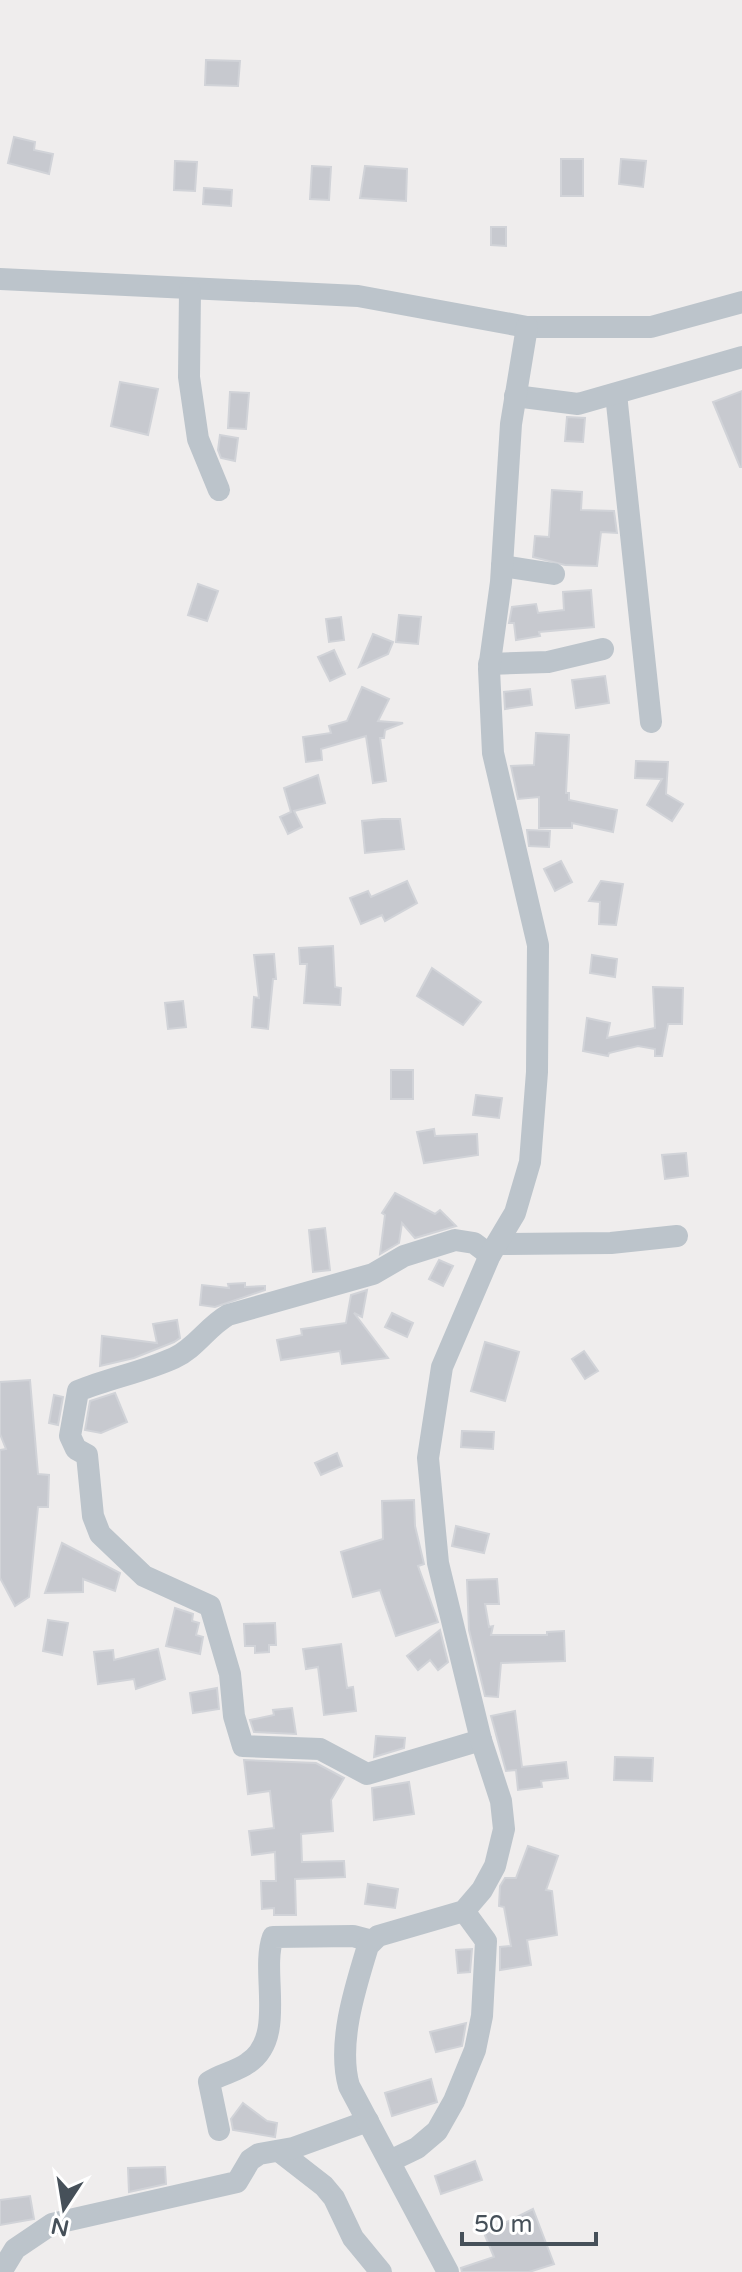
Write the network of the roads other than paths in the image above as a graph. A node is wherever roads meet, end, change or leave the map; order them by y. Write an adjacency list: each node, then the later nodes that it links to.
1 (0, 279): 2 (street)
2 (189, 298): 4 (street); 8 (street)
3 (742, 302): 4 (street)
4 (526, 330): 6 (street)
5 (742, 357): 7 (street)
6 (517, 390): 7 (street); 9 (street)
7 (616, 394): 13 (street)
8 (219, 490)
9 (502, 566): 10 (street); 12 (street)
10 (554, 574)
11 (603, 649): 12 (street)
12 (489, 664): 15 (street)
13 (651, 722)
14 (677, 1236): 15 (street)
15 (493, 1249): 16 (street); 16 (street)
16 (481, 1740): 17 (street)
17 (464, 1911): 18 (street); 22 (street)
18 (372, 1941): 19 (street); 20 (street)
19 (368, 2121): 21 (street); 22 (street)
20 (219, 2130)
21 (279, 2151): 23 (street); 24 (street)
22 (390, 2161): 25 (street)
23 (1, 2272)
24 (381, 2272)
25 (448, 2272)

